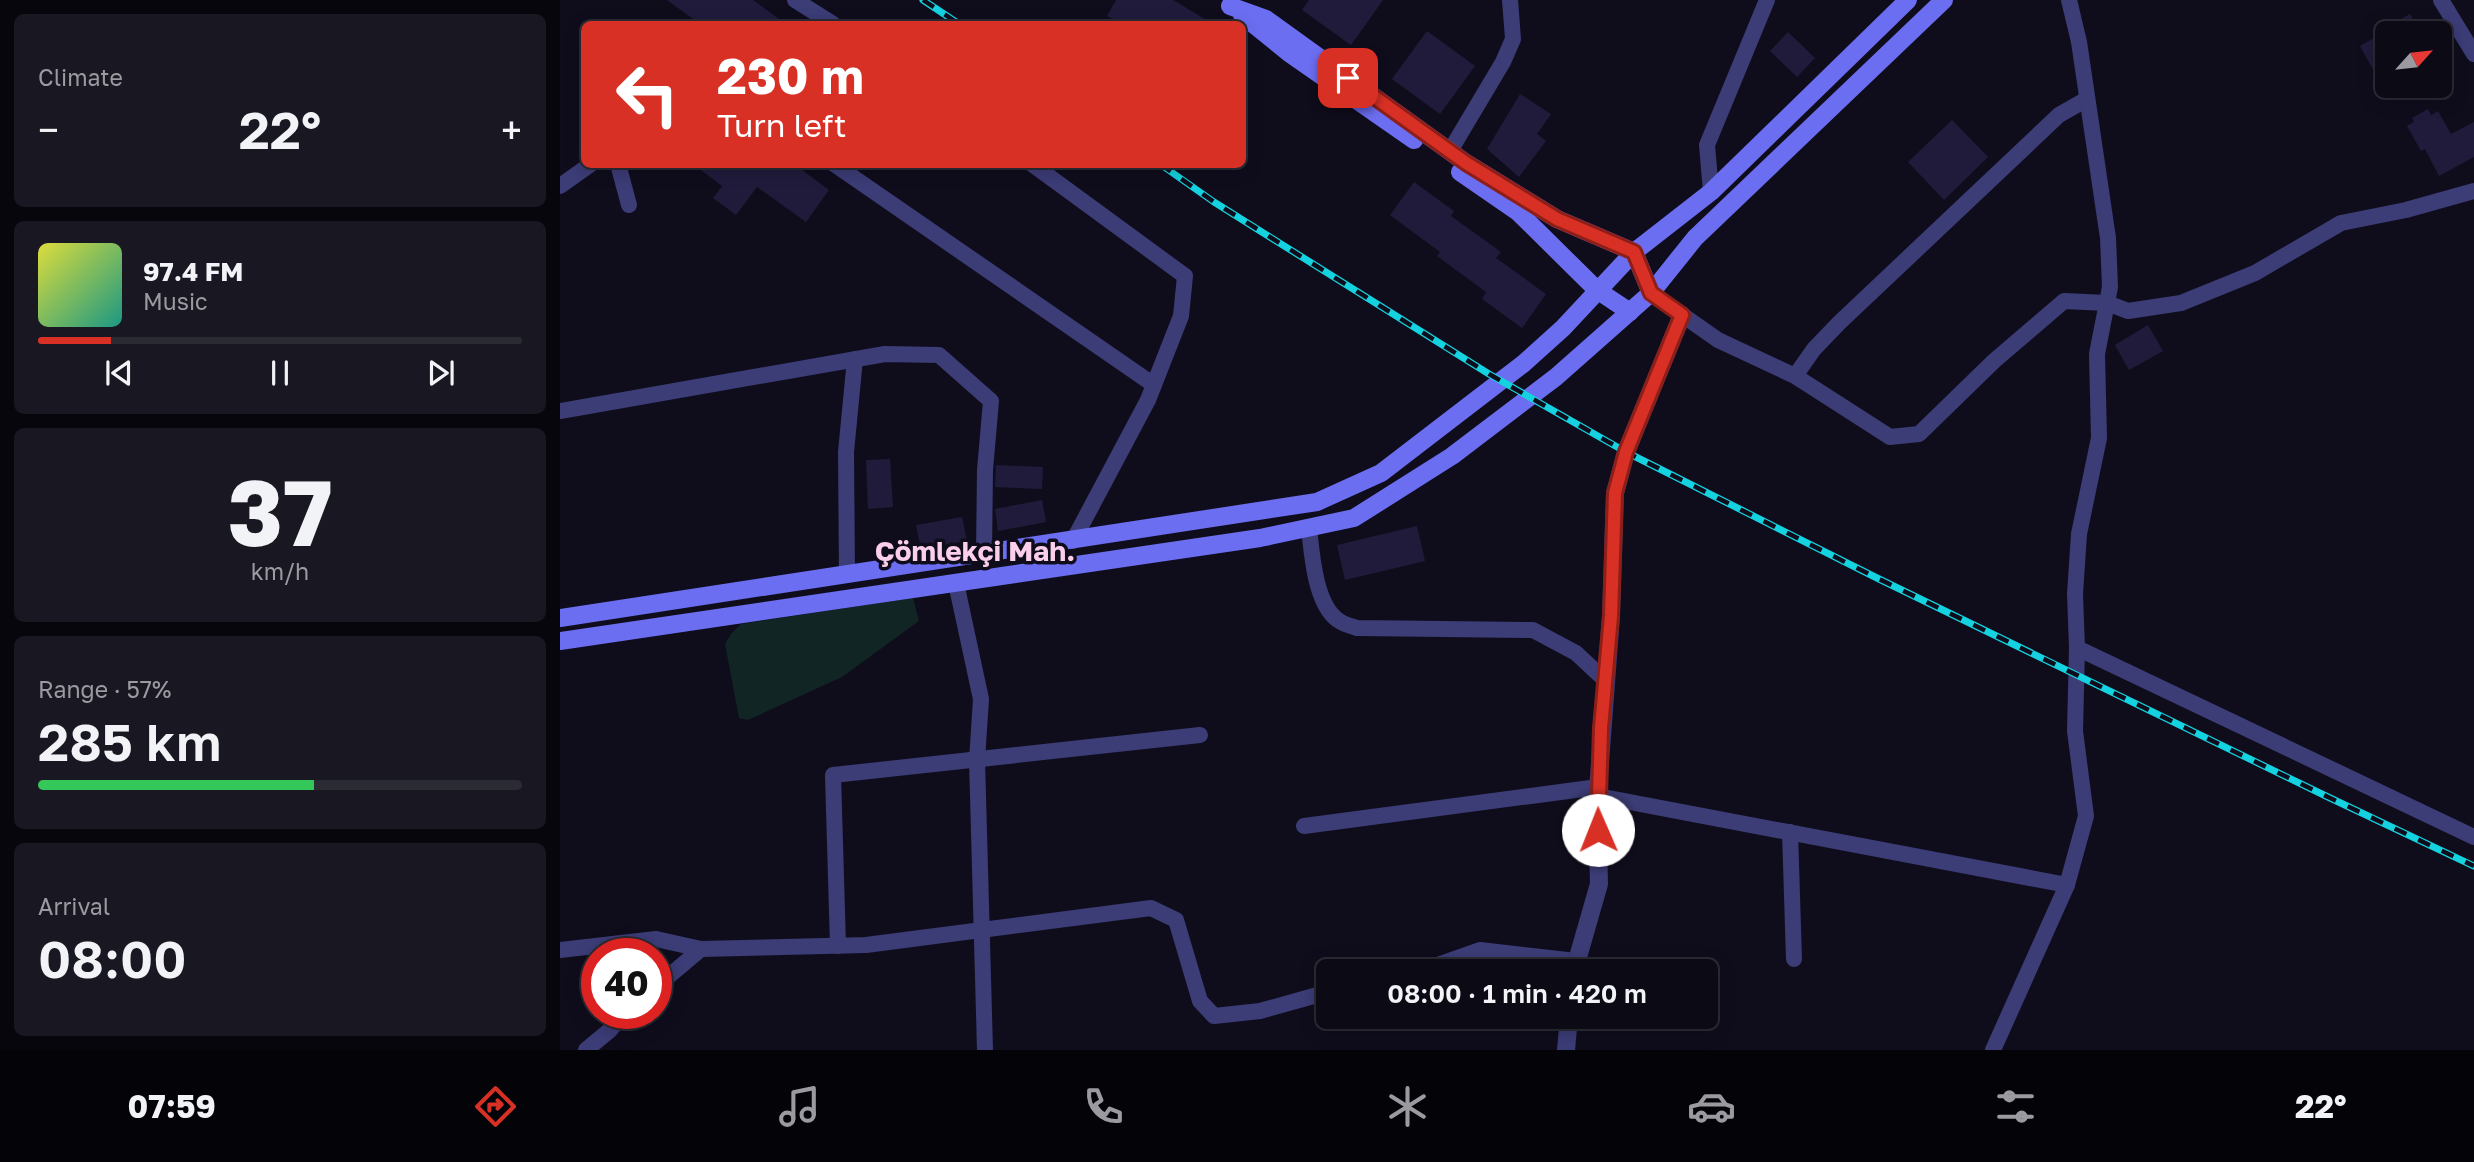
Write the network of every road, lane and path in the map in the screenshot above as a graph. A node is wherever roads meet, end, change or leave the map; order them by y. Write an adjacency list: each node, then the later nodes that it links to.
1 (795, 0): 9 (street)
2 (1510, 0): 12 (street)
3 (1767, 0): 19 (street)
4 (1908, 0): 19 (main road)
5 (1944, 0): 23 (main road)
6 (2069, 0): 11 (street)
7 (2441, 0): 10 (street)
8 (1227, 3): 12 (main road); 22 (main road)
9 (808, 18)
10 (2474, 54)
11 (2087, 99): 24 (street); 28 (street)
12 (1450, 151): 21 (main road)
13 (585, 168): 17 (street)
14 (619, 168): 20 (street)
15 (840, 168): 29 (street)
16 (1037, 168): 29 (street)
17 (560, 186)
18 (2474, 191): 24 (street)
19 (1711, 192): 21 (main road)
20 (629, 205)
21 (1634, 252): 22 (main road); 23 (main road)
22 (1597, 290): 25 (main road); 32 (main road)
23 (1651, 293): 25 (main road); 26 (street)
24 (2107, 303): 28 (street); 38 (street)
25 (1630, 312): 31 (main road)
26 (1682, 315): 28 (street); 39 (street)
27 (855, 359): 30 (street); 33 (street); 34 (street)
28 (1795, 376)
29 (1154, 385): 32 (street)
30 (560, 411)
31 (1308, 528): 35 (main road); 39 (street)
32 (1073, 541): 33 (main road)
33 (984, 554): 34 (main road)
34 (848, 575): 36 (main road)
35 (956, 583): 37 (main road); 41 (street)
36 (560, 618)
37 (560, 641)
38 (2077, 648): 45 (street); 46 (street)
39 (1606, 681): 42 (street)
40 (1200, 735): 41 (street)
41 (977, 760): 47 (street); 48 (street)
42 (1598, 791): 43 (street); 44 (street); 53 (street)
43 (1304, 826)
44 (1790, 832): 46 (street); 54 (street)
45 (2474, 837)
46 (2067, 885): 62 (street)
47 (982, 930): 48 (street); 56 (street); 60 (street)
48 (838, 946): 49 (street)
49 (701, 949): 50 (street); 55 (street)
50 (560, 950)
51 (1454, 959): 52 (street)
52 (1533, 959)
53 (1577, 959)
54 (1794, 959)
55 (672, 973)
56 (1316, 995)
57 (611, 1029): 59 (street)
58 (1568, 1029): 61 (street)
59 (586, 1050)
60 (985, 1050)
61 (1566, 1050)
62 (1993, 1050)

